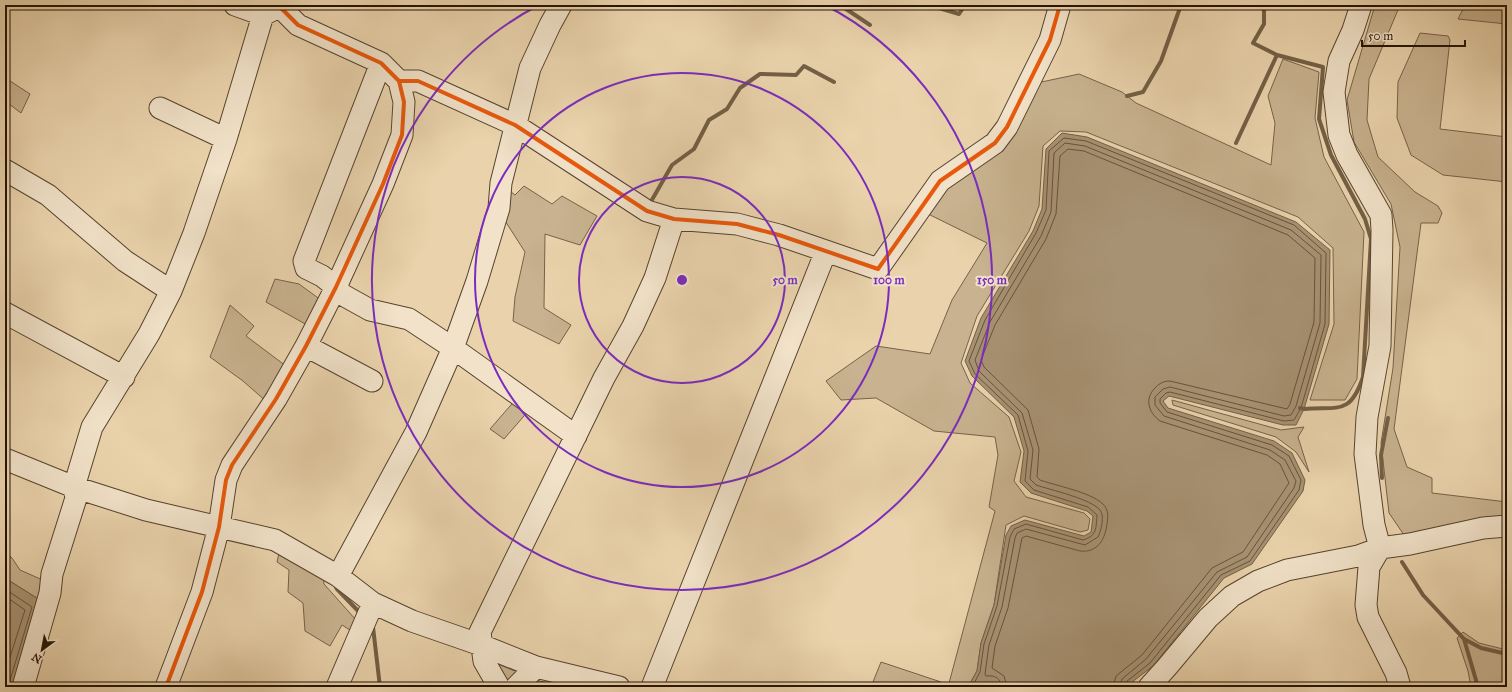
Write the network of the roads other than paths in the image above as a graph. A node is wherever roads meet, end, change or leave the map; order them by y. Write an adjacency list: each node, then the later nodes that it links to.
1 (235, 5): 5 (street)
2 (561, 5): 9 (street)
3 (1060, 5): 13 (street)
4 (1361, 5): 26 (street)
5 (273, 9): 6 (street); 10 (street)
6 (381, 63): 7 (street); 14 (street)
7 (399, 81): 9 (street); 14 (street)
8 (160, 108): 10 (street)
9 (509, 122): 12 (street); 17 (street)
10 (226, 139): 15 (street)
11 (5, 170): 15 (street)
12 (674, 219): 13 (street); 21 (street)
13 (826, 251): 37 (street)
14 (336, 287): 17 (street); 18 (street)
15 (171, 291): 19 (street)
16 (5, 313): 19 (street)
17 (447, 344): 21 (street); 27 (street)
18 (306, 346): 20 (street); 25 (street)
19 (124, 377): 23 (street)
20 (372, 381)
21 (576, 436): 29 (street)
22 (5, 459): 23 (street)
23 (74, 487): 25 (street); 31 (street)
24 (1507, 526): 26 (street)
25 (219, 527): 27 (street); 32 (street)
26 (1380, 548): 38 (street); 39 (street)
27 (332, 572): 28 (street)
28 (371, 608): 29 (street); 33 (street)
29 (481, 645): 30 (street); 34 (street)
30 (536, 667): 35 (street); 36 (street)
31 (23, 687)
32 (166, 687)
33 (337, 687)
34 (499, 687)
35 (516, 687)
36 (619, 687)
37 (652, 687)
38 (1149, 687)
39 (1400, 687)

